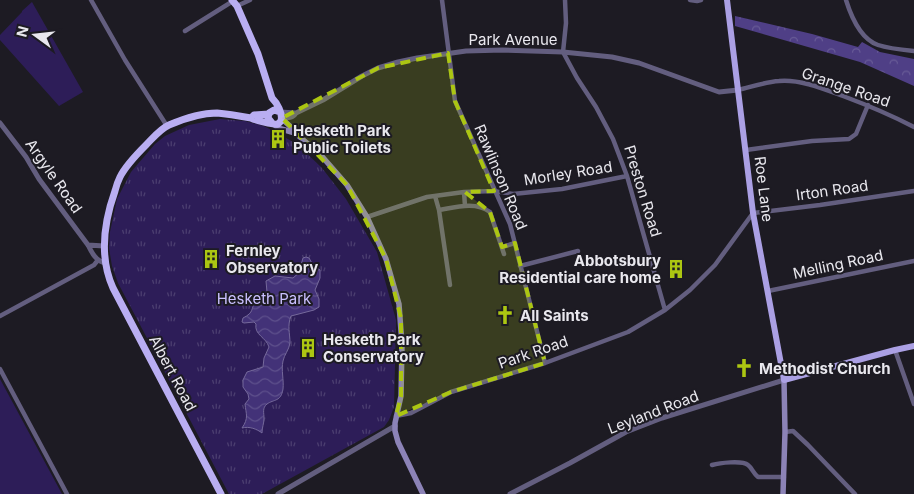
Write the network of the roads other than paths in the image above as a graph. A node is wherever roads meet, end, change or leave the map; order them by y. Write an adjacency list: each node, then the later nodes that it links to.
1 (91, 0): 22 (street)
2 (250, 0): 9 (street)
3 (442, 0): 13 (street, Rawlinson Road)
4 (565, 0): 12 (street)
5 (690, 0): 6 (street)
6 (701, 0)
7 (727, 0): 14 (main road, Roe Lane)
8 (846, 0): 11 (street)
9 (234, 2): 10 (street); 15 (highway)
10 (185, 31)
11 (914, 51)
12 (563, 52): 13 (street, Park Avenue); 14 (street, Park Avenue); 26 (street, Preston Road)
13 (448, 53): 18 (street, Park Avenue); 27 (street, Rawlinson Road)
14 (738, 90): 16 (street, Grange Road); 25 (main road, Roe Lane)
15 (272, 98): 17 (highway); 18 (highway)
16 (868, 105): 23 (street, Grange Road); 25 (street)
17 (269, 113): 18 (highway); 19 (highway); 21 (highway)
18 (281, 115): 21 (highway); 24 (main road)
19 (251, 118): 21 (highway); 22 (highway)
20 (0, 123): 36 (street, Argyle Road)
21 (273, 123): 24 (main road)
22 (167, 126): 37 (highway, Albert Road)
23 (914, 127)
24 (295, 133): 34 (main road)
25 (746, 150): 33 (main road, Roe Lane)
26 (627, 176): 27 (street, Morley Road); 46 (street, Preston Road)
27 (494, 191): 29 (street, Morley Road); 35 (street, Rawlinson Road)
28 (914, 191): 33 (street, Irton Road)
29 (464, 192): 30 (street, Morley Road); 31 (street)
30 (435, 196): 32 (street); 34 (street, Morley Road)
31 (465, 206): 32 (street); 38 (street)
32 (439, 210): 44 (street)
33 (753, 212): 45 (main road, Roe Lane); 46 (street, Park Road)
34 (367, 218): 54 (main road)
35 (515, 243): 38 (street); 43 (street, Rawlinson Road)
36 (88, 245): 37 (street); 42 (street, Argyle Road)
37 (104, 246): 42 (highway, Albert Road)
38 (502, 247): 40 (street)
39 (578, 251): 43 (street)
40 (504, 254)
41 (914, 261): 45 (street, Melling Road)
42 (102, 262): 47 (street); 60 (highway, Albert Road)
43 (520, 266): 50 (street, Rawlinson Road)
44 (450, 285)
45 (768, 291): 52 (main road, Roe Lane)
46 (665, 310): 50 (street, Park Road)
47 (0, 316)
48 (914, 346): 49 (main road)
49 (895, 350): 52 (main road); 53 (street)
50 (545, 362): 54 (street, Park Road)
51 (0, 369): 59 (street)
52 (784, 380): 56 (main road); 63 (street, Leyland Road)
53 (914, 404)
54 (396, 416): 55 (main road)
55 (395, 426): 61 (street); 62 (main road)
56 (785, 432): 58 (main road); 65 (street)
57 (712, 465): 58 (street)
58 (784, 477): 64 (main road)
59 (67, 494)
60 (221, 494)
61 (278, 494)
62 (423, 494)
63 (510, 494)
64 (784, 494)
65 (856, 494)

